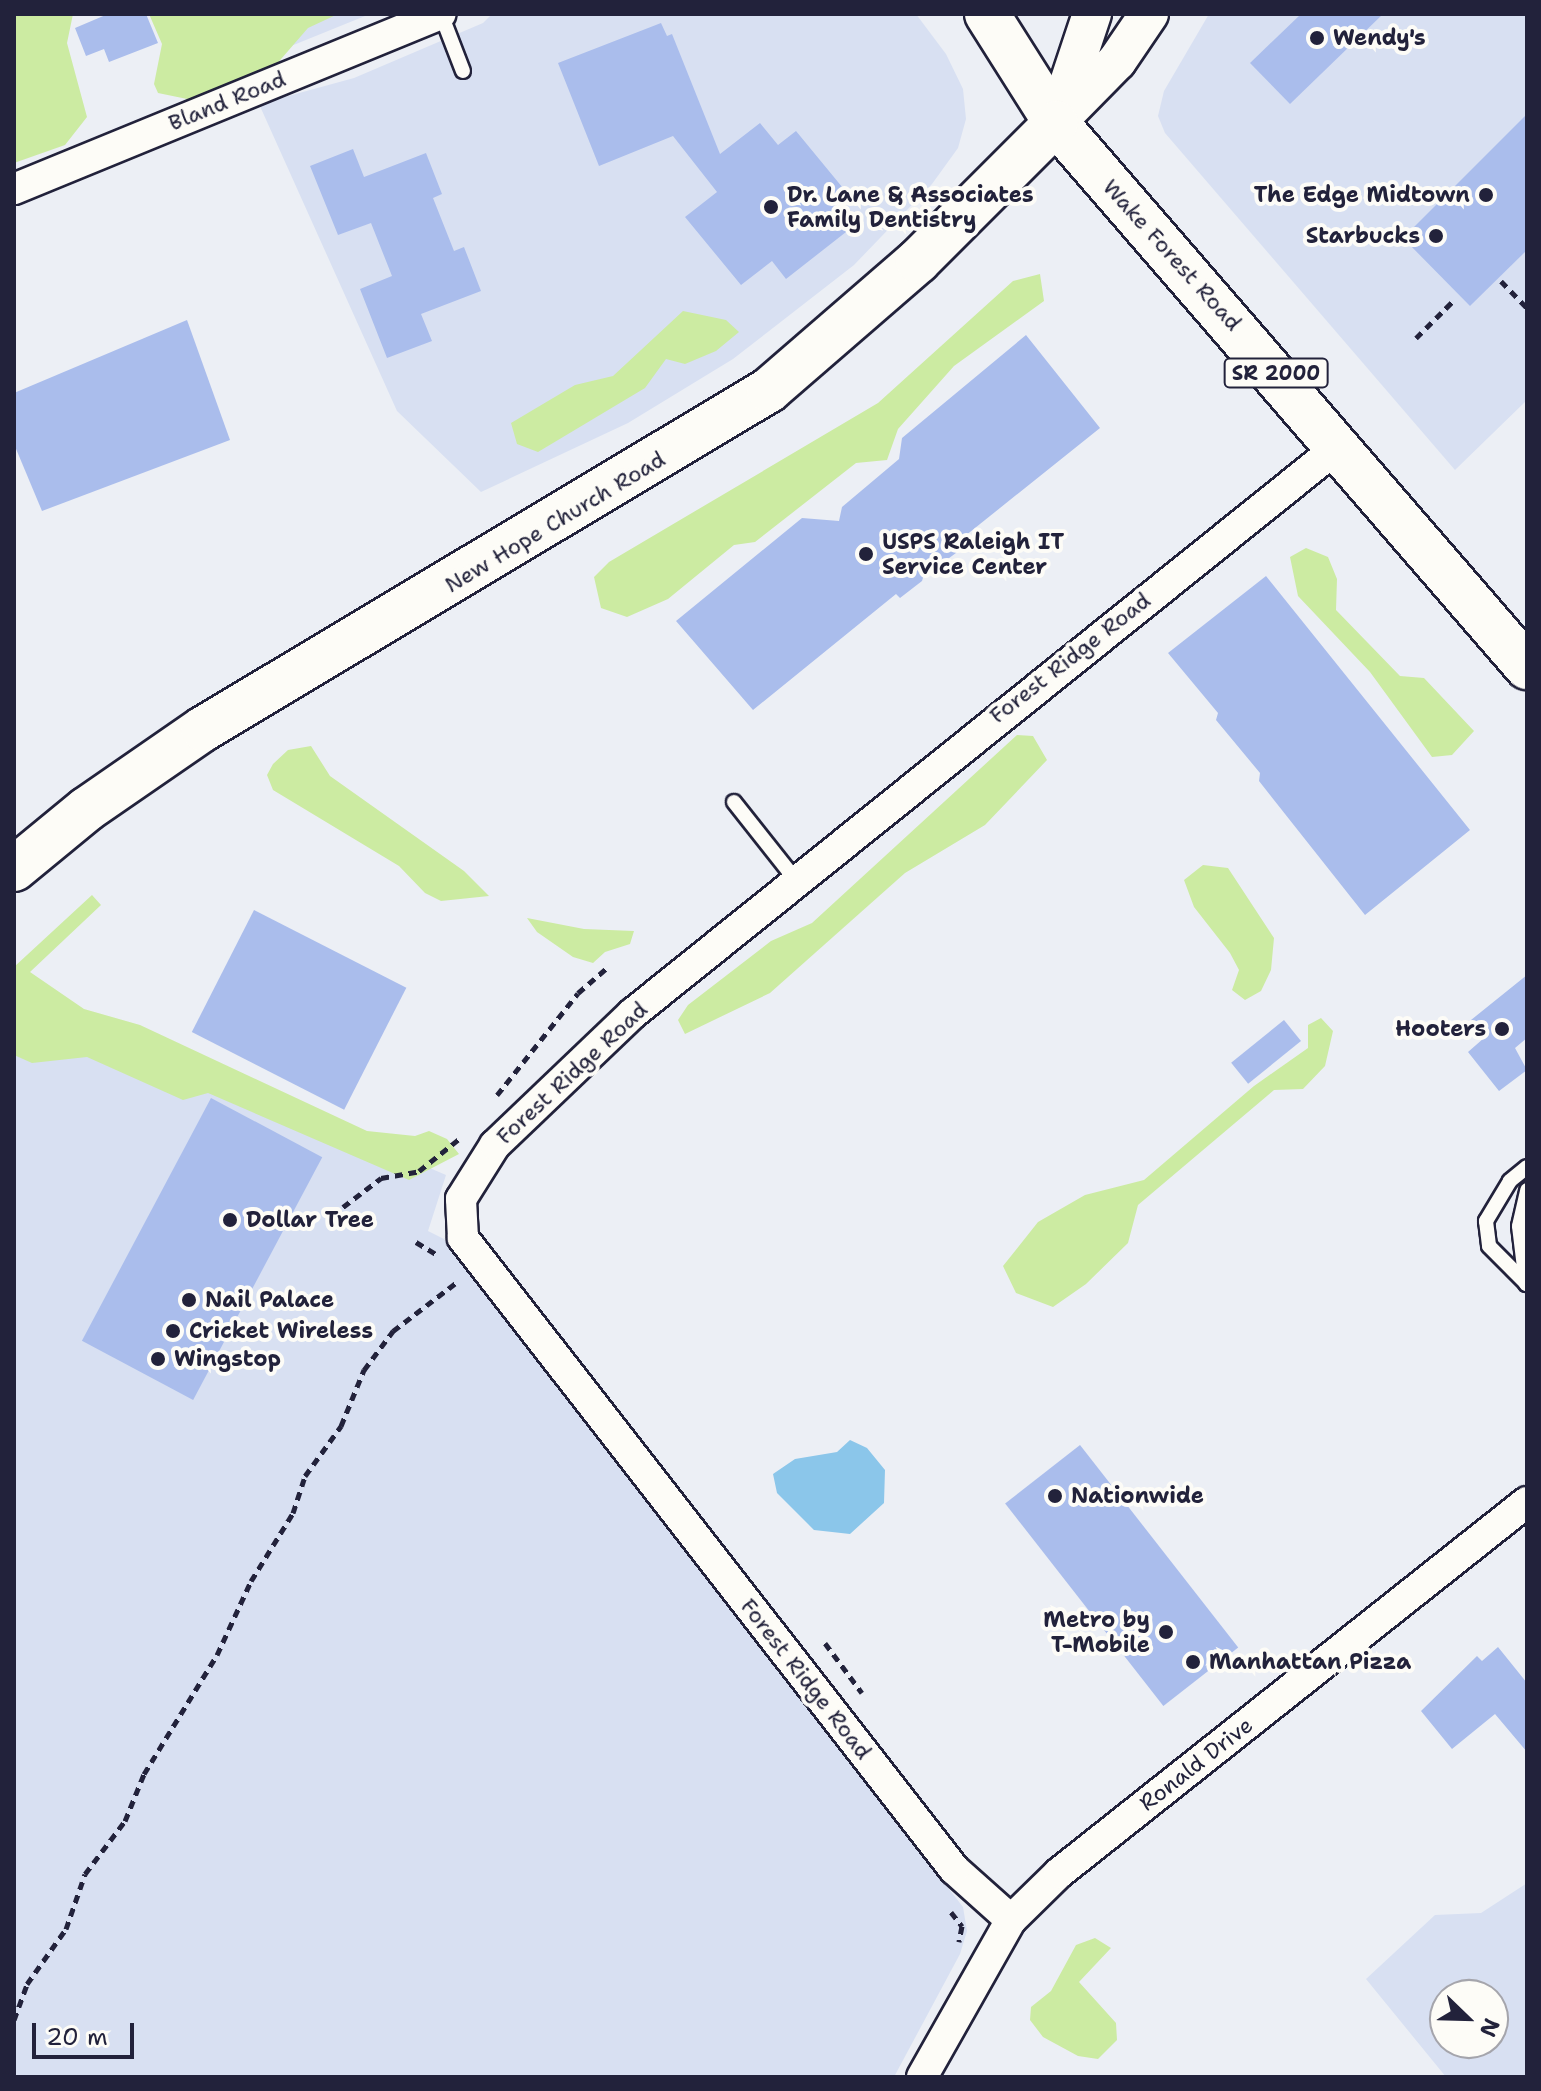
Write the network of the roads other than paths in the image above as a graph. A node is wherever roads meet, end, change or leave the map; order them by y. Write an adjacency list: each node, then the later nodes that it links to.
1 (441, 14): 5 (lane); 7 (street, Bland Road)
2 (987, 14): 6 (main road, Wake Forest Road / SR 2000)
3 (1092, 14): 6 (street)
4 (1149, 14): 6 (street)
5 (463, 71)
6 (1056, 123): 8 (main road, Wake Forest Road / SR 2000); 11 (main road, New Hope Church Road)
7 (14, 189)
8 (1338, 447): 9 (main road, Wake Forest Road / SR 2000); 12 (street, Forest Ridge Road)
9 (1527, 667)
10 (734, 802): 12 (lane)
11 (14, 869)
12 (795, 879): 17 (street, Forest Ridge Road)
13 (1527, 1167): 15 (lane)
14 (1527, 1190): 15 (lane)
15 (1526, 1284)
16 (1527, 1502): 17 (street, Ronald Drive)
17 (1011, 1920): 18 (street, Ronald Drive)
18 (922, 2077)

